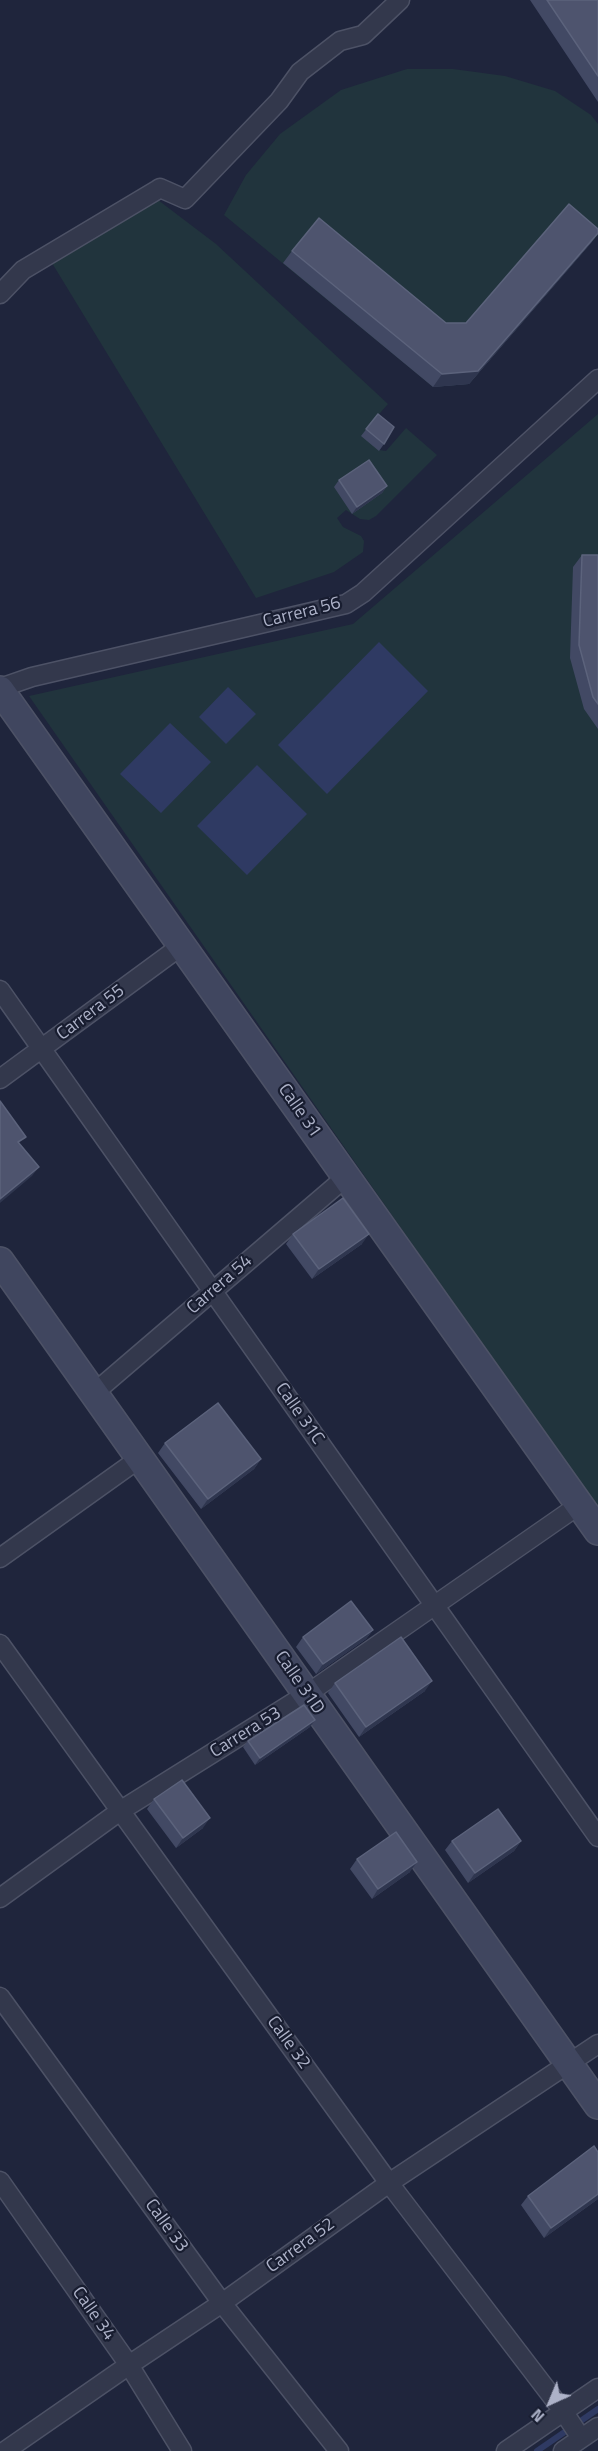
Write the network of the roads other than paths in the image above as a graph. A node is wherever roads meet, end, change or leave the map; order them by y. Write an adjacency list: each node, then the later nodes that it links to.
1 (400, 0): 2 (street)
2 (0, 294)
3 (598, 379): 4 (street, Carrera 56)
4 (0, 689): 5 (street, Calle 31)
5 (182, 945): 7 (street, Carrera 55); 9 (street, Calle 31)
6 (0, 990): 7 (street, Calle 31C)
7 (42, 1049): 8 (street, Carrera 55); 11 (street, Calle 31C)
8 (0, 1079)
9 (346, 1177): 11 (street, Carrera 54); 14 (street, Calle 31)
10 (0, 1261): 12 (street, Calle 31D)
11 (213, 1291): 12 (street, Carrera 54); 17 (street, Calle 31C)
12 (94, 1393): 13 (street, Calle 31D)
13 (140, 1458): 16 (street); 19 (street, Calle 31D)
14 (579, 1505): 15 (street, Calle 31); 17 (street, Carrera 53)
15 (598, 1531)
16 (0, 1558)
17 (435, 1606): 19 (street, Carrera 53); 21 (street, Calle 31C)
18 (0, 1644): 20 (street, Calle 32)
19 (307, 1694): 20 (street, Carrera 53); 25 (street, Calle 31D)
20 (120, 1811): 22 (street, Carrera 53); 28 (street, Calle 32)
21 (598, 1837)
22 (0, 1898)
23 (0, 1996): 29 (street, Calle 33)
24 (598, 2044): 25 (street, Carrera 52)
25 (569, 2064): 26 (street, Calle 31D); 28 (street, Carrera 52)
26 (598, 2105)
27 (0, 2181): 30 (street, Calle 34)
28 (389, 2183): 29 (street, Carrera 52); 32 (street, Calle 32)
29 (222, 2303): 30 (street, Carrera 52); 37 (street, Calle 33)
30 (129, 2365): 35 (street, Carrera 52); 36 (street, Calle 34)
31 (598, 2388): 32 (street)
32 (565, 2415): 34 (street, Calle 32); 38 (street)
33 (598, 2427): 34 (street)
34 (579, 2436): 39 (street)
35 (5, 2451)
36 (182, 2451)
37 (339, 2451)
38 (506, 2451)
39 (563, 2451)

